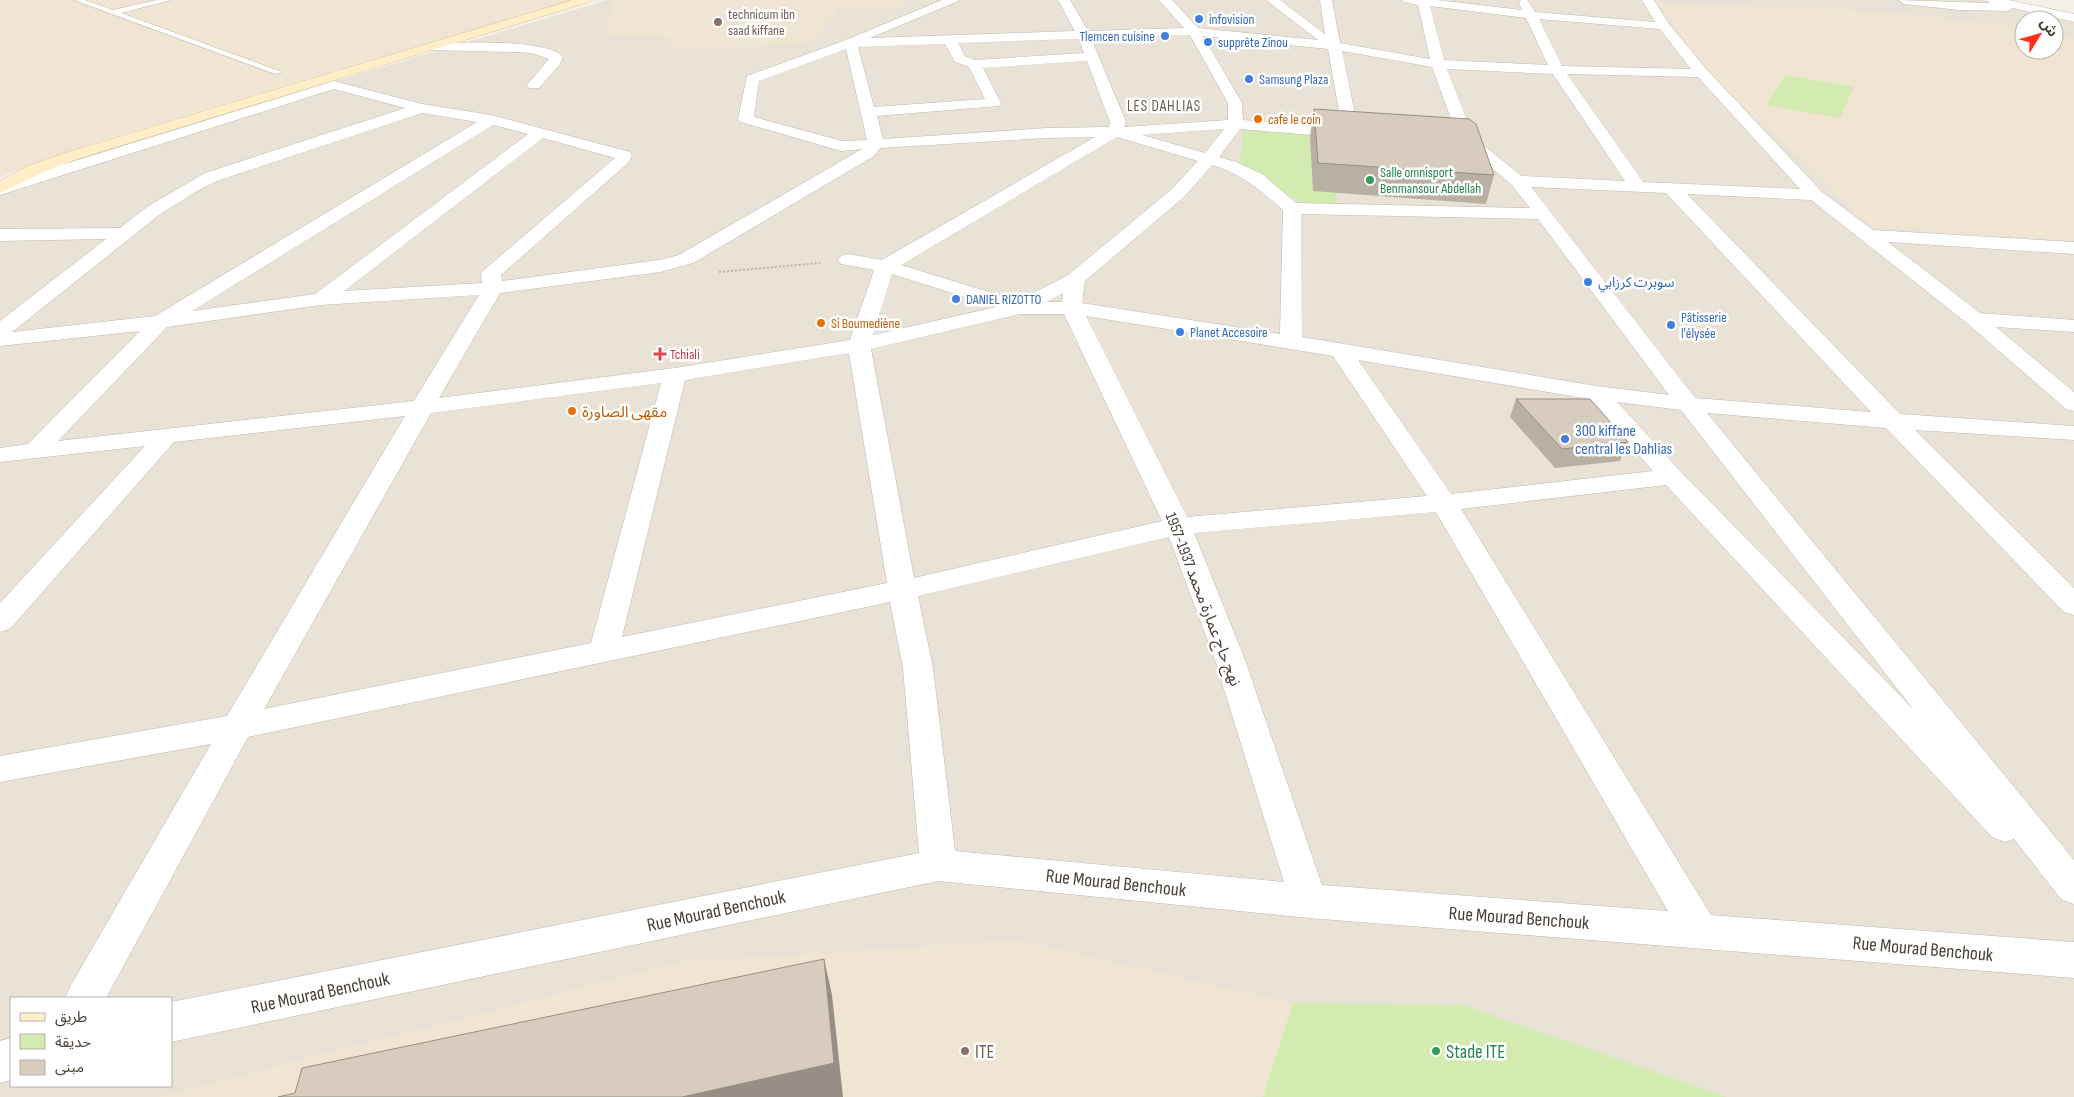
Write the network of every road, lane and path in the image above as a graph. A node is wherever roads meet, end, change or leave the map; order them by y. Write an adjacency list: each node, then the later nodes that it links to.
1 (78, 0): 15 (lane)
2 (167, 0): 15 (lane)
3 (585, 0): 24 (street)
4 (952, 0): 22 (street)
5 (1064, 0): 20 (street)
6 (1165, 0): 19 (street)
7 (1272, 0): 23 (street)
8 (1326, 0): 23 (street)
9 (1408, 0): 13 (street)
10 (1524, 0): 16 (street)
11 (1648, 0): 18 (street)
12 (1904, 0): 14 (street)
13 (1423, 1): 16 (street); 27 (street)
14 (1995, 1): 17 (street)
15 (114, 12): 29 (lane)
16 (1531, 15): 18 (street); 28 (street)
17 (2074, 18)
18 (1664, 26): 30 (street)
19 (1194, 30): 20 (street); 23 (street); 35 (street)
20 (1083, 34): 21 (street); 25 (street)
21 (950, 40): 22 (street); 26 (street)
22 (851, 43): 33 (street); 42 (street)
23 (1334, 46): 27 (street); 38 (street)
24 (431, 47): 31 (street); 46 (street)
25 (1092, 57): 26 (street); 37 (street)
26 (974, 64): 33 (street)
27 (1438, 64): 28 (street); 41 (street)
28 (1557, 70): 30 (street); 45 (street)
29 (278, 72)
30 (1702, 73): 48 (street)
31 (534, 85)
32 (421, 108): 34 (street); 46 (street); 51 (street)
33 (868, 112): 42 (street)
34 (492, 120): 36 (street); 64 (street)
35 (1236, 124): 37 (street); 38 (street); 43 (street)
36 (540, 132): 59 (street); 60 (street)
37 (1115, 132): 42 (street); 43 (street); 56 (street)
38 (1351, 133): 39 (street)
39 (1370, 134)
40 (1448, 138): 41 (street)
41 (1467, 140): 44 (street)
42 (876, 143): 59 (street)
43 (1208, 159): 49 (street); 58 (street)
44 (1518, 181): 45 (street); 50 (street)
45 (1638, 187): 47 (street)
46 (0, 189)
47 (1672, 190): 48 (street); 76 (street)
48 (1815, 195): 53 (street)
49 (1292, 208): 50 (street); 68 (street)
50 (1544, 214): 73 (street)
51 (125, 233): 52 (street); 66 (street)
52 (0, 235)
53 (1868, 235): 54 (street); 63 (street)
54 (2074, 248)
55 (848, 260): 56 (street); 57 (path)
56 (885, 266): 61 (street); 69 (street)
57 (718, 272)
58 (1075, 279): 61 (street); 62 (street)
59 (493, 288): 60 (street); 75 (street)
60 (321, 299): 64 (street)
61 (1020, 308): 62 (street); 69 (street)
62 (1071, 308): 68 (street); 83 (street, نهج حاج عمارة محمد 1937-1957)
63 (1974, 319): 65 (street); 74 (street)
64 (160, 322): 67 (street); 79 (street)
65 (2074, 326)
66 (0, 331)
67 (0, 340)
68 (1291, 342): 70 (street)
69 (859, 345): 71 (street); 84 (street)
70 (1341, 351): 72 (street); 82 (street)
71 (674, 374): 75 (street); 87 (street)
72 (1596, 393): 73 (street); 81 (street)
73 (1688, 404): 76 (street); 91 (street)
74 (2074, 404)
75 (421, 407): 78 (street); 88 (street)
76 (1893, 421): 77 (street); 85 (street)
77 (2074, 433)
78 (166, 437): 79 (street); 86 (street)
79 (36, 450): 80 (street)
80 (0, 455)
81 (1672, 477): 82 (street); 92 (street)
82 (1444, 503): 83 (street); 94 (street)
83 (1178, 526): 84 (street); 93 (street, نهج حاج عمارة محمد 1937-1957)
84 (902, 590): 87 (street); 90 (street)
85 (2074, 605)
86 (0, 622)
87 (604, 650): 88 (street)
88 (236, 727): 89 (street); 96 (street)
89 (0, 769)
90 (938, 864): 93 (street, Rue Mourad Benchouk); 97 (street, Rue Mourad Benchouk)
91 (2074, 888)
92 (2074, 900)
93 (1310, 901): 94 (street, Rue Mourad Benchouk)
94 (1699, 930): 95 (street, Rue Mourad Benchouk)
95 (2074, 960)
96 (86, 997)
97 (172, 1022)

